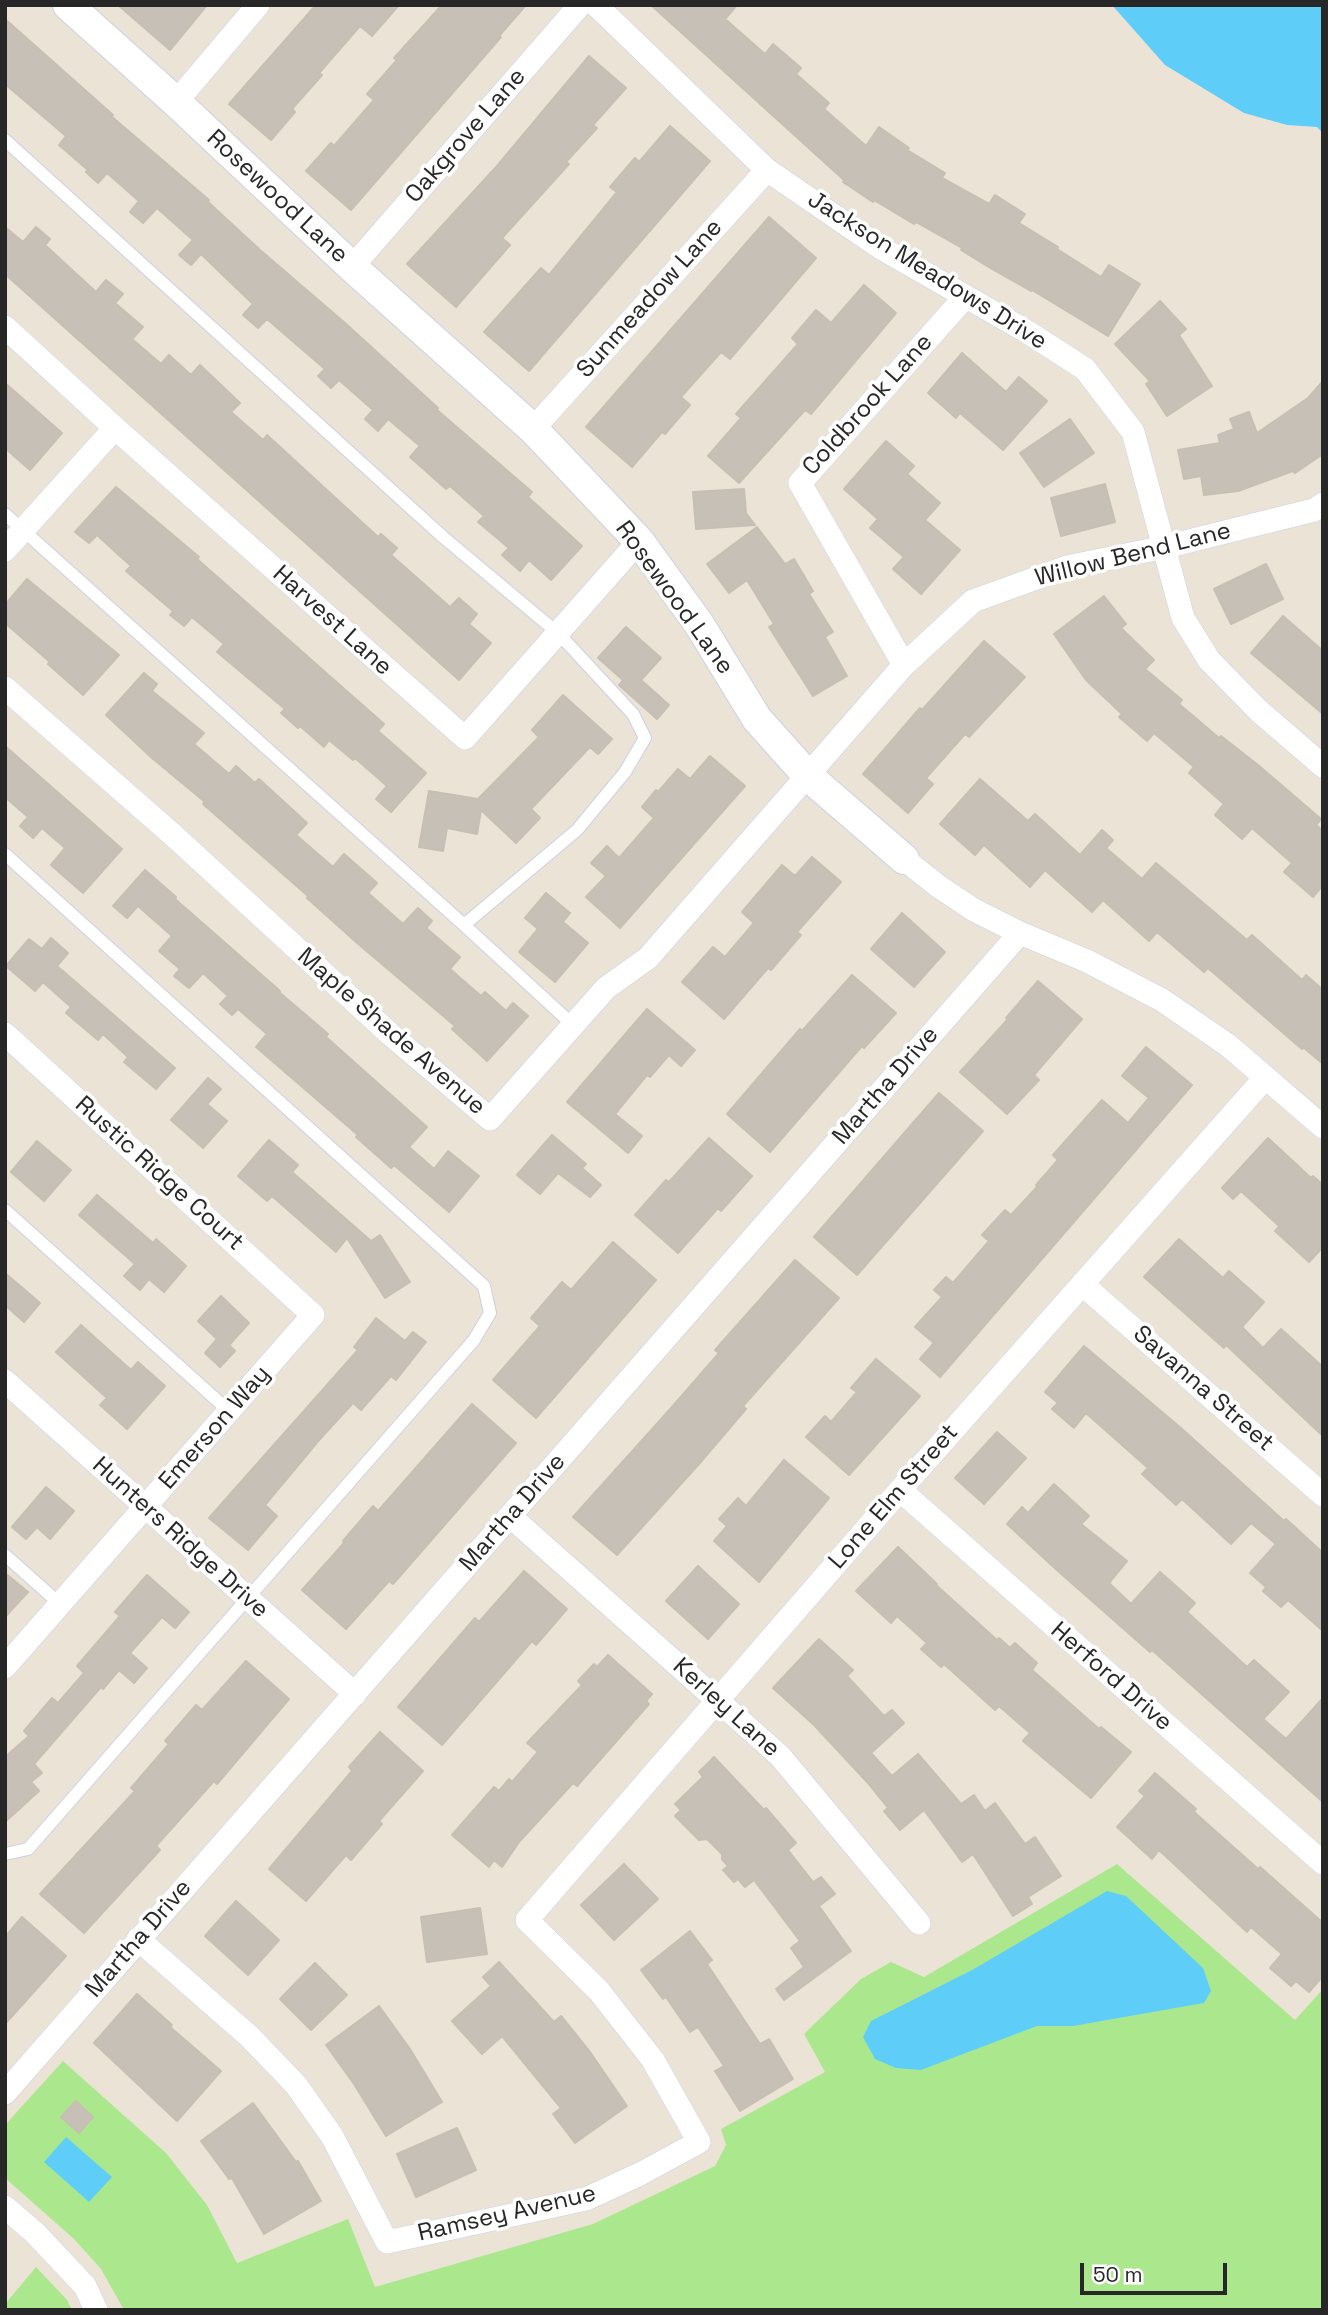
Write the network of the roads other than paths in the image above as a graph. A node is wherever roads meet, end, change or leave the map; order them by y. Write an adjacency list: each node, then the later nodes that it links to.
1 (68, 5): 5 (street, Rosewood Lane)
2 (258, 5): 5 (street)
3 (580, 5): 8 (street, Oakgrove Lane)
4 (596, 5): 7 (street, Jackson Meadows Drive)
5 (176, 102): 8 (street, Rosewood Lane)
6 (5, 140): 19 (lane)
7 (767, 170): 9 (street, Jackson Meadows Drive); 12 (street, Sunmeadow Lane)
8 (352, 267): 12 (street, Rosewood Lane)
9 (965, 297): 17 (street, Jackson Meadows Drive); 20 (street, Coldbrook Lane)
10 (5, 327): 11 (street, Harvest Lane)
11 (115, 428): 15 (street); 19 (street, Harvest Lane)
12 (533, 429): 16 (street, Rosewood Lane)
13 (1323, 504): 17 (street, Willow Bend Lane)
14 (5, 514): 15 (lane)
15 (23, 530): 18 (street); 26 (lane)
16 (639, 541): 19 (street, Harvest Lane); 23 (street, Rosewood Lane)
17 (1165, 547): 20 (street, Willow Bend Lane); 22 (street, Jackson Meadows Drive)
18 (5, 550)
19 (559, 634): 26 (lane)
20 (904, 665): 23 (street, Willow Bend Lane)
21 (5, 688): 28 (street, Maple Shade Avenue)
22 (1323, 766)
23 (808, 776): 25 (street, Rosewood Lane); 28 (street, Maple Shade Avenue)
24 (5, 854): 42 (lane)
25 (904, 859): 27 (street, Rosewood Lane)
26 (464, 925): 28 (lane)
27 (1020, 933): 30 (street, Rosewood Lane); 40 (street, Martha Drive)
28 (572, 1024)
29 (5, 1034): 34 (street, Rustic Ridge Court)
30 (1265, 1078): 31 (street, Rosewood Lane); 33 (street, Lone Elm Street)
31 (1323, 1127)
32 (5, 1210): 36 (lane)
33 (1082, 1284): 37 (street, Lone Elm Street); 38 (street, Savanna Street)
34 (313, 1315): 36 (street, Emerson Way)
35 (5, 1381): 39 (street, Hunters Ridge Drive)
36 (229, 1411): 39 (street, Emerson Way)
37 (900, 1490): 46 (street, Lone Elm Street); 48 (street, Herford Drive)
38 (1323, 1495)
39 (145, 1509): 42 (street, Hunters Ridge Drive); 43 (street, Emerson Way)
40 (510, 1516): 45 (street, Martha Drive); 46 (street, Kerley Lane)
41 (5, 1555): 43 (lane)
42 (247, 1599): 45 (street, Hunters Ridge Drive); 47 (lane)
43 (60, 1604): 44 (street, Emerson Way)
44 (5, 1667)
45 (355, 1694): 50 (street, Martha Drive)
46 (718, 1699): 49 (street, Kerley Lane); 52 (street, Lone Elm Street)
47 (5, 1854)
48 (1323, 1863)
49 (919, 1923)
50 (138, 1939): 51 (street, Martha Drive); 52 (street, Ramsey Avenue)
51 (5, 2093)
52 (699, 2142)
53 (5, 2207): 54 (street)
54 (96, 2310)

